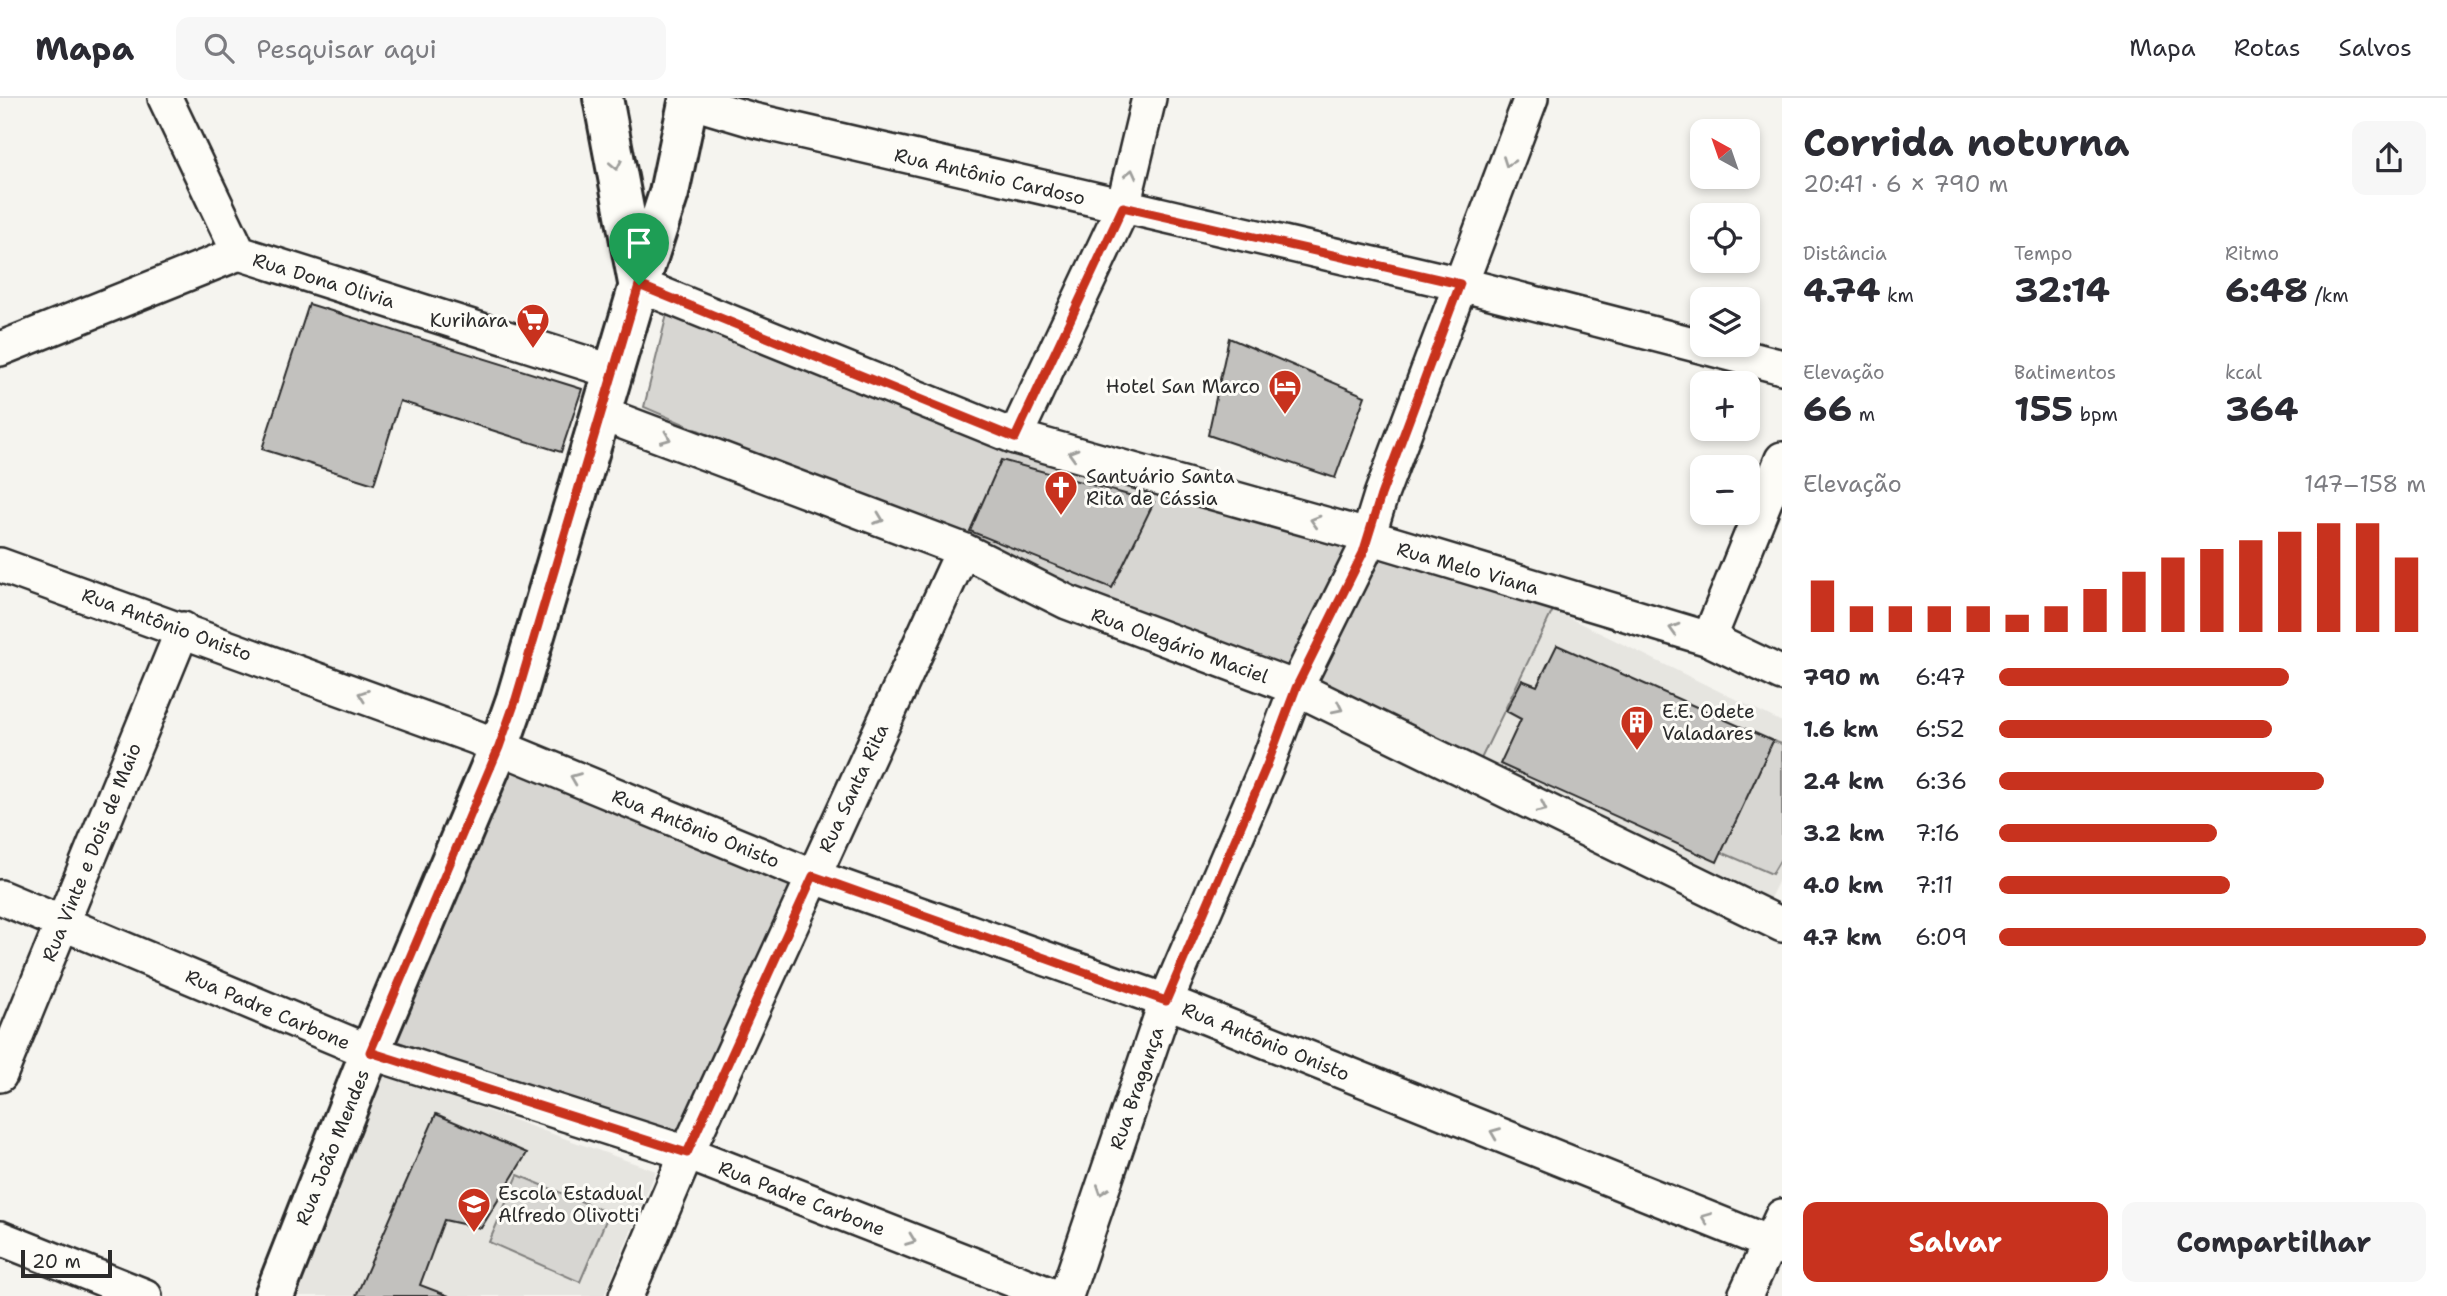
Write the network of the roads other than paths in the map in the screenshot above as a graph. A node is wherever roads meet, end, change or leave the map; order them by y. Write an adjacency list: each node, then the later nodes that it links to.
1 (165, 98): 7 (street)
2 (603, 98): 9 (street, one-way to 9)
3 (1149, 98): 6 (street, one-way to 3)
4 (1531, 98): 8 (street, Rua Bragança, one-way to 8)
5 (689, 100): 6 (street, Rua Antônio Cardoso); 9 (street, Rua João Mendes)
6 (1123, 207): 8 (street, Rua Antônio Cardoso); 14 (street)
7 (239, 253): 10 (street, Rua Dona Olivia); 12 (street, Rua Dona Olivia)
8 (1460, 284): 11 (street, Rua Antônio Cardoso); 16 (street, Rua Bragança)
9 (639, 285): 12 (street, Rua João Mendes); 14 (street, Rua Melo Viana)
10 (0, 349)
11 (1782, 367)
12 (614, 372): 13 (street, Rua João Mendes)
13 (602, 414): 17 (street, Rua Olegário Maciel, one-way to 17); 23 (street, Rua João Mendes)
14 (1015, 438): 16 (street, Rua Melo Viana, one-way to 14)
15 (1782, 459): 20 (street)
16 (1368, 538): 20 (street, Rua Melo Viana, one-way to 16); 22 (street, Rua Bragança)
17 (963, 550): 22 (street, Rua Olegário Maciel); 24 (street, Rua Santa Rita)
18 (0, 565): 19 (street, Rua Antônio Onisto)
19 (183, 629): 23 (street, Rua Antônio Onisto, one-way to 19); 26 (street, Rua Vinte e Dois de Maio)
20 (1709, 639): 21 (street, Rua Melo Viana)
21 (1782, 674)
22 (1296, 688): 27 (street, Rua Olegário Maciel, one-way to 27); 28 (street, Rua Bragança)
23 (499, 747): 24 (street, Rua Antônio Onisto, one-way to 23); 29 (street, Rua João Mendes)
24 (813, 876): 28 (street, Rua Antônio Onisto); 31 (street, Rua Santa Rita)
25 (0, 897): 26 (street, Rua Padre Carbone)
26 (62, 923): 29 (street, Rua Padre Carbone); 30 (street, Rua Vinte e Dois de Maio)
27 (1782, 925)
28 (1166, 1001): 32 (street, Rua Antônio Onisto, one-way to 28); 38 (street, Rua Bragança, one-way to 38)
29 (370, 1052): 31 (street, Rua Padre Carbone); 35 (street, Rua João Mendes)
30 (0, 1075)
31 (687, 1153): 36 (street, Rua Santa Rita); 37 (street, Rua Padre Carbone, one-way to 37)
32 (1778, 1236): 39 (street)
33 (0, 1238): 34 (street)
34 (145, 1296)
35 (274, 1296)
36 (626, 1296)
37 (1054, 1296)
38 (1066, 1296)
39 (1745, 1296)

